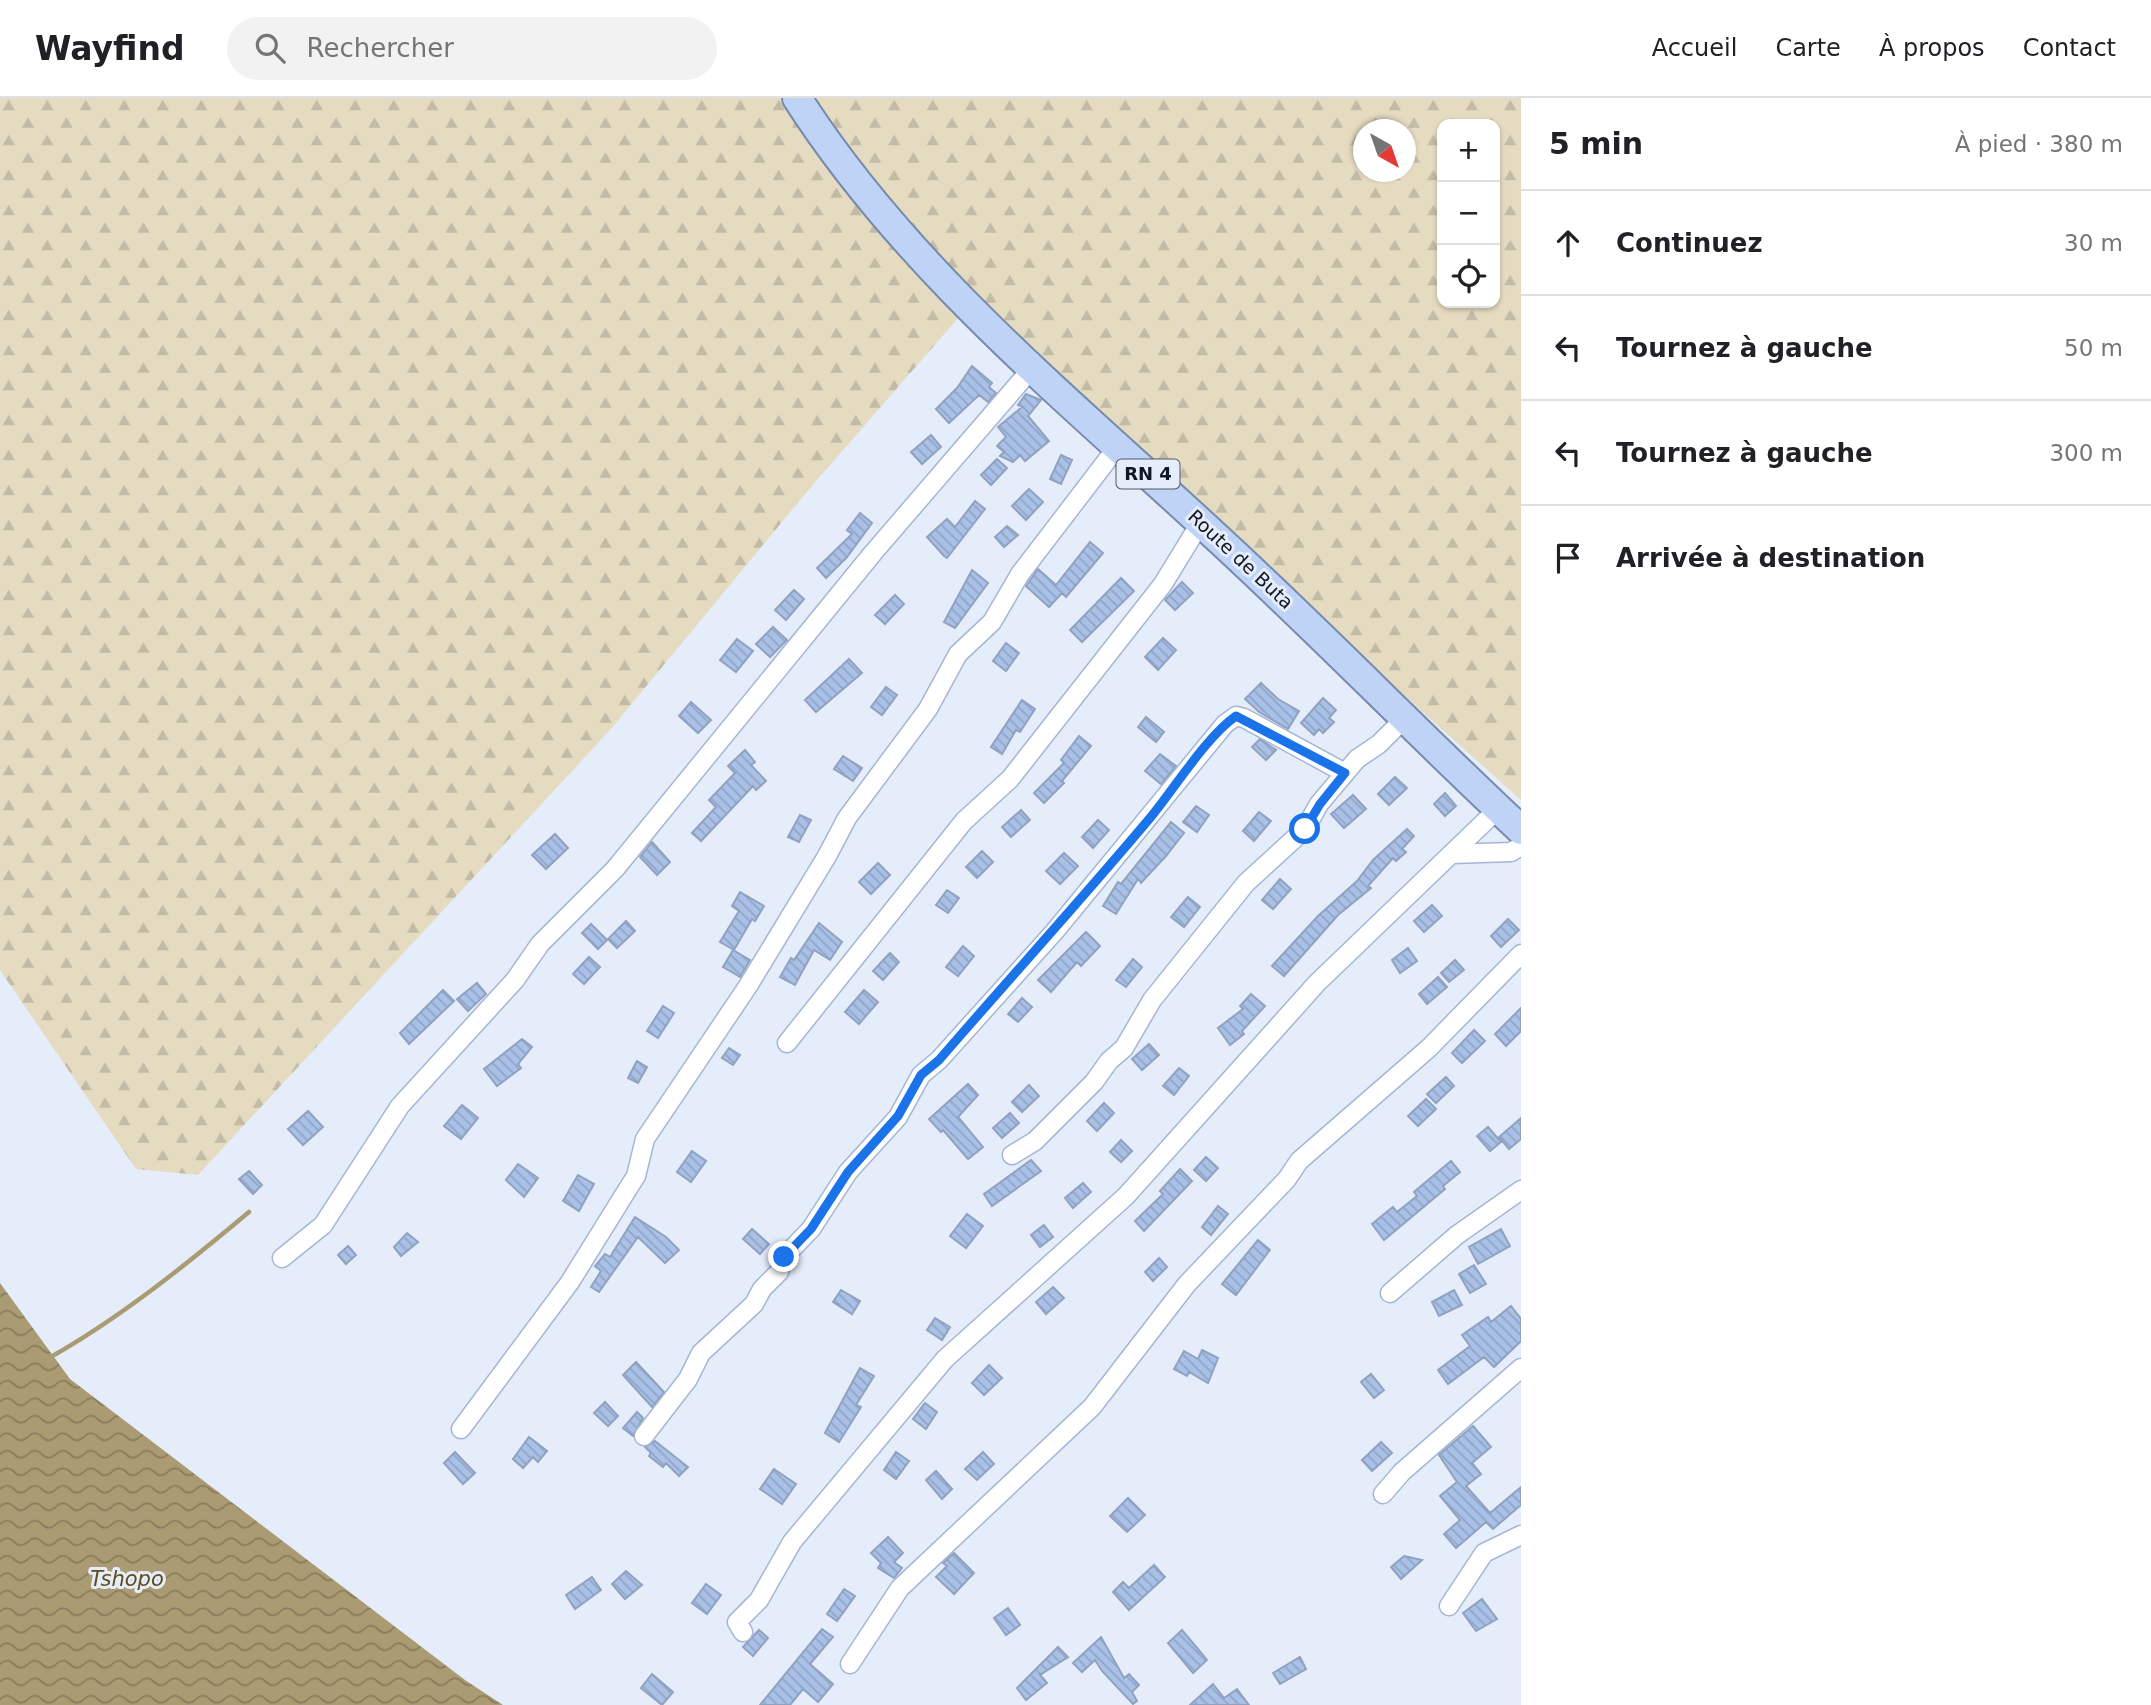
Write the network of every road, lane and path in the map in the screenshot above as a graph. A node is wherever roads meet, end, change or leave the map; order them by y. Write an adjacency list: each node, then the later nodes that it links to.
1 (797, 98): 2 (highway, Route de Buta / RN 4)
2 (1033, 367): 3 (highway, Route de Buta / RN 4); 15 (street)
3 (1118, 446): 4 (highway, Route de Buta / RN 4); 18 (street)
4 (1201, 523): 5 (highway, Route de Buta / RN 4); 12 (street)
5 (1406, 717): 6 (street); 7 (highway, Route de Buta / RN 4)
6 (1345, 773): 13 (street); 19 (street)
7 (1498, 809): 8 (highway, Route de Buta / RN 4); 10 (street)
8 (1521, 831)
9 (1521, 846): 10 (street)
10 (1452, 853): 23 (street)
11 (1521, 954): 24 (street)
12 (787, 1043)
13 (1012, 1156)
14 (1521, 1190): 16 (street)
15 (282, 1258)
16 (1390, 1293)
17 (1521, 1368): 20 (street)
18 (461, 1429)
19 (644, 1436)
20 (1384, 1494)
21 (1521, 1535): 22 (street)
22 (1449, 1606)
23 (743, 1632)
24 (850, 1664)

